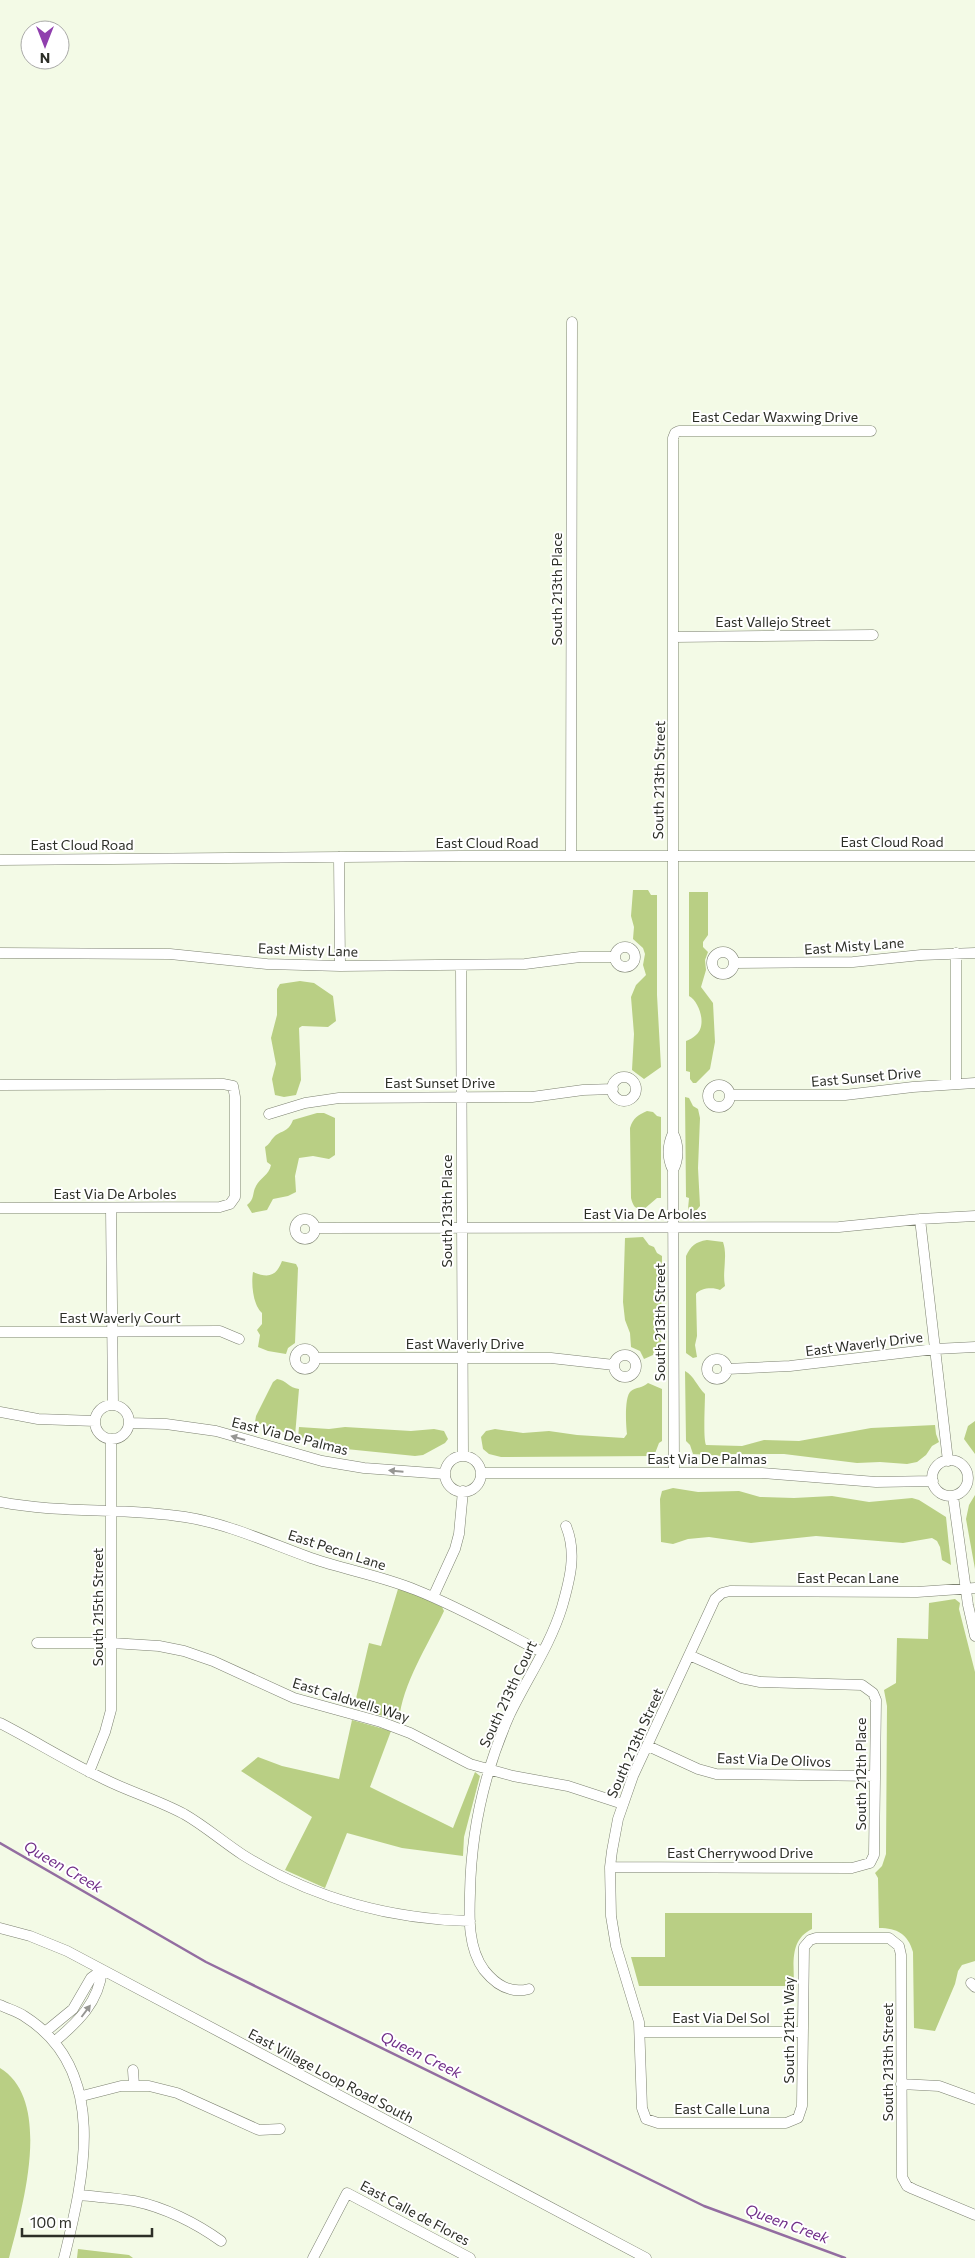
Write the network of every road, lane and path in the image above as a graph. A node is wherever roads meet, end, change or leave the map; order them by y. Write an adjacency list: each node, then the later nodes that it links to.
1 (572, 322): 6 (street, South 213th Place)
2 (679, 431): 3 (street, East Cedar Waxwing Drive); 5 (street, South 213th Street)
3 (870, 432)
4 (873, 635): 5 (street, East Vallejo Street)
5 (674, 636): 9 (street, South 213th Street)
6 (571, 856): 8 (street, East Cloud Road); 9 (street, East Cloud Road)
7 (975, 856): 9 (street, East Cloud Road)
8 (339, 857): 10 (street, East Cloud Road); 16 (street)
9 (672, 857): 31 (street, South 213th Street)
10 (0, 860)
11 (0, 953): 16 (street, East Misty Lane)
12 (956, 953): 13 (street, East Misty Lane); 15 (street, East Misty Lane); 18 (street)
13 (975, 953)
14 (615, 957): 17 (street, East Misty Lane)
15 (734, 963)
16 (340, 966): 17 (street, East Misty Lane)
17 (461, 966): 23 (street, South 213th Place)
18 (956, 1083): 19 (street, East Sunset Drive); 22 (street, East Sunset Drive)
19 (975, 1083)
20 (0, 1085): 26 (street, East Via De Arboles)
21 (612, 1089): 23 (street, East Sunset Drive)
22 (730, 1095)
23 (461, 1097): 24 (street, East Sunset Drive); 30 (street, South 213th Place)
24 (269, 1114)
25 (0, 1208): 26 (street, East Via De Arboles)
26 (111, 1208): 33 (street)
27 (975, 1216): 28 (street, East Via De Arboles)
28 (920, 1218): 31 (street, East Via De Arboles); 36 (street)
29 (315, 1228): 30 (street, East Via De Arboles)
30 (461, 1228): 31 (street, East Via De Arboles); 38 (street, South 213th Place)
31 (673, 1228): 49 (street, South 213th Street)
32 (0, 1332): 33 (street, East Waverly Court)
33 (112, 1332): 34 (street, East Waverly Court); 41 (street)
34 (239, 1339)
35 (975, 1347): 36 (street, East Waverly Drive)
36 (935, 1349): 40 (street, East Waverly Drive); 47 (street)
37 (315, 1358): 38 (street, East Waverly Drive)
38 (463, 1358): 39 (street, East Waverly Drive); 46 (street, South 213th Place)
39 (614, 1366)
40 (727, 1368)
41 (113, 1405): 43 (street); 44 (street)
42 (0, 1412): 43 (street)
43 (95, 1421): 45 (street)
44 (129, 1423): 45 (street); 50 (street, East Via De Palmas, one-way to 44)
45 (112, 1439): 56 (street, South 215th Street)
46 (463, 1456): 48 (street); 50 (street)
47 (948, 1461): 51 (street); 52 (street)
48 (480, 1473): 49 (street, East Via De Palmas); 53 (street)
49 (674, 1473): 52 (street, East Via De Palmas)
50 (445, 1474): 53 (street)
51 (972, 1475): 54 (street)
52 (932, 1481): 54 (street)
53 (463, 1491): 60 (street)
54 (953, 1496): 58 (street)
55 (0, 1502): 56 (street, East Pecan Lane)
56 (113, 1511): 60 (street, East Pecan Lane); 63 (street, South 215th Street)
57 (566, 1526): 64 (street, South 213th Court)
58 (970, 1589): 59 (street, East Pecan Lane); 61 (street)
59 (722, 1593): 65 (street, South 213th Street)
60 (432, 1597): 64 (street, East Pecan Lane)
61 (975, 1636)
62 (37, 1643): 63 (street, East Caldwells Way)
63 (112, 1643): 68 (street, East Caldwells Way); 69 (street, South 215th Street)
64 (542, 1652): 68 (street, South 213th Court)
65 (689, 1655): 67 (street, South 213th Street); 70 (street, South 212th Place)
66 (0, 1723): 69 (street)
67 (648, 1746): 70 (street, East Via De Olivos); 71 (street, South 213th Street)
68 (488, 1770): 71 (street, East Caldwells Way); 74 (street, South 213th Court)
69 (89, 1772): 74 (street)
70 (874, 1776): 72 (street, South 212th Place)
71 (623, 1804): 73 (street, South 213th Street)
72 (870, 1863): 73 (street, East Cherrywood Drive)
73 (610, 1867): 81 (street, South 213th Street)
74 (470, 1921): 78 (street, South 213th Court)
75 (0, 1928): 77 (street, East Village Loop Road South)
76 (807, 1943): 82 (street, South 212th Way); 85 (street, South 213th Street)
77 (102, 1970): 80 (street); 83 (street, one-way to 77); 98 (street, East Village Loop Road South)
78 (529, 1989)
79 (0, 2005): 80 (street)
80 (45, 2032): 83 (street)
81 (640, 2032): 82 (street, East Via Del Sol); 89 (street, South 213th Street)
82 (802, 2032): 90 (street, South 212th Way)
83 (54, 2042): 87 (street)
84 (133, 2070): 86 (street)
85 (901, 2084): 88 (street); 93 (street, South 213th Street)
86 (134, 2086): 87 (street); 91 (street)
87 (82, 2096): 92 (street)
88 (975, 2099)
89 (646, 2118): 90 (street, East Calle Luna)
90 (798, 2118)
91 (280, 2129)
92 (80, 2195): 94 (street); 95 (street)
93 (975, 2214)
94 (221, 2242)
95 (64, 2258)
96 (313, 2258): 97 (street, East Calle de Flores)
97 (470, 2258)
98 (646, 2258)

